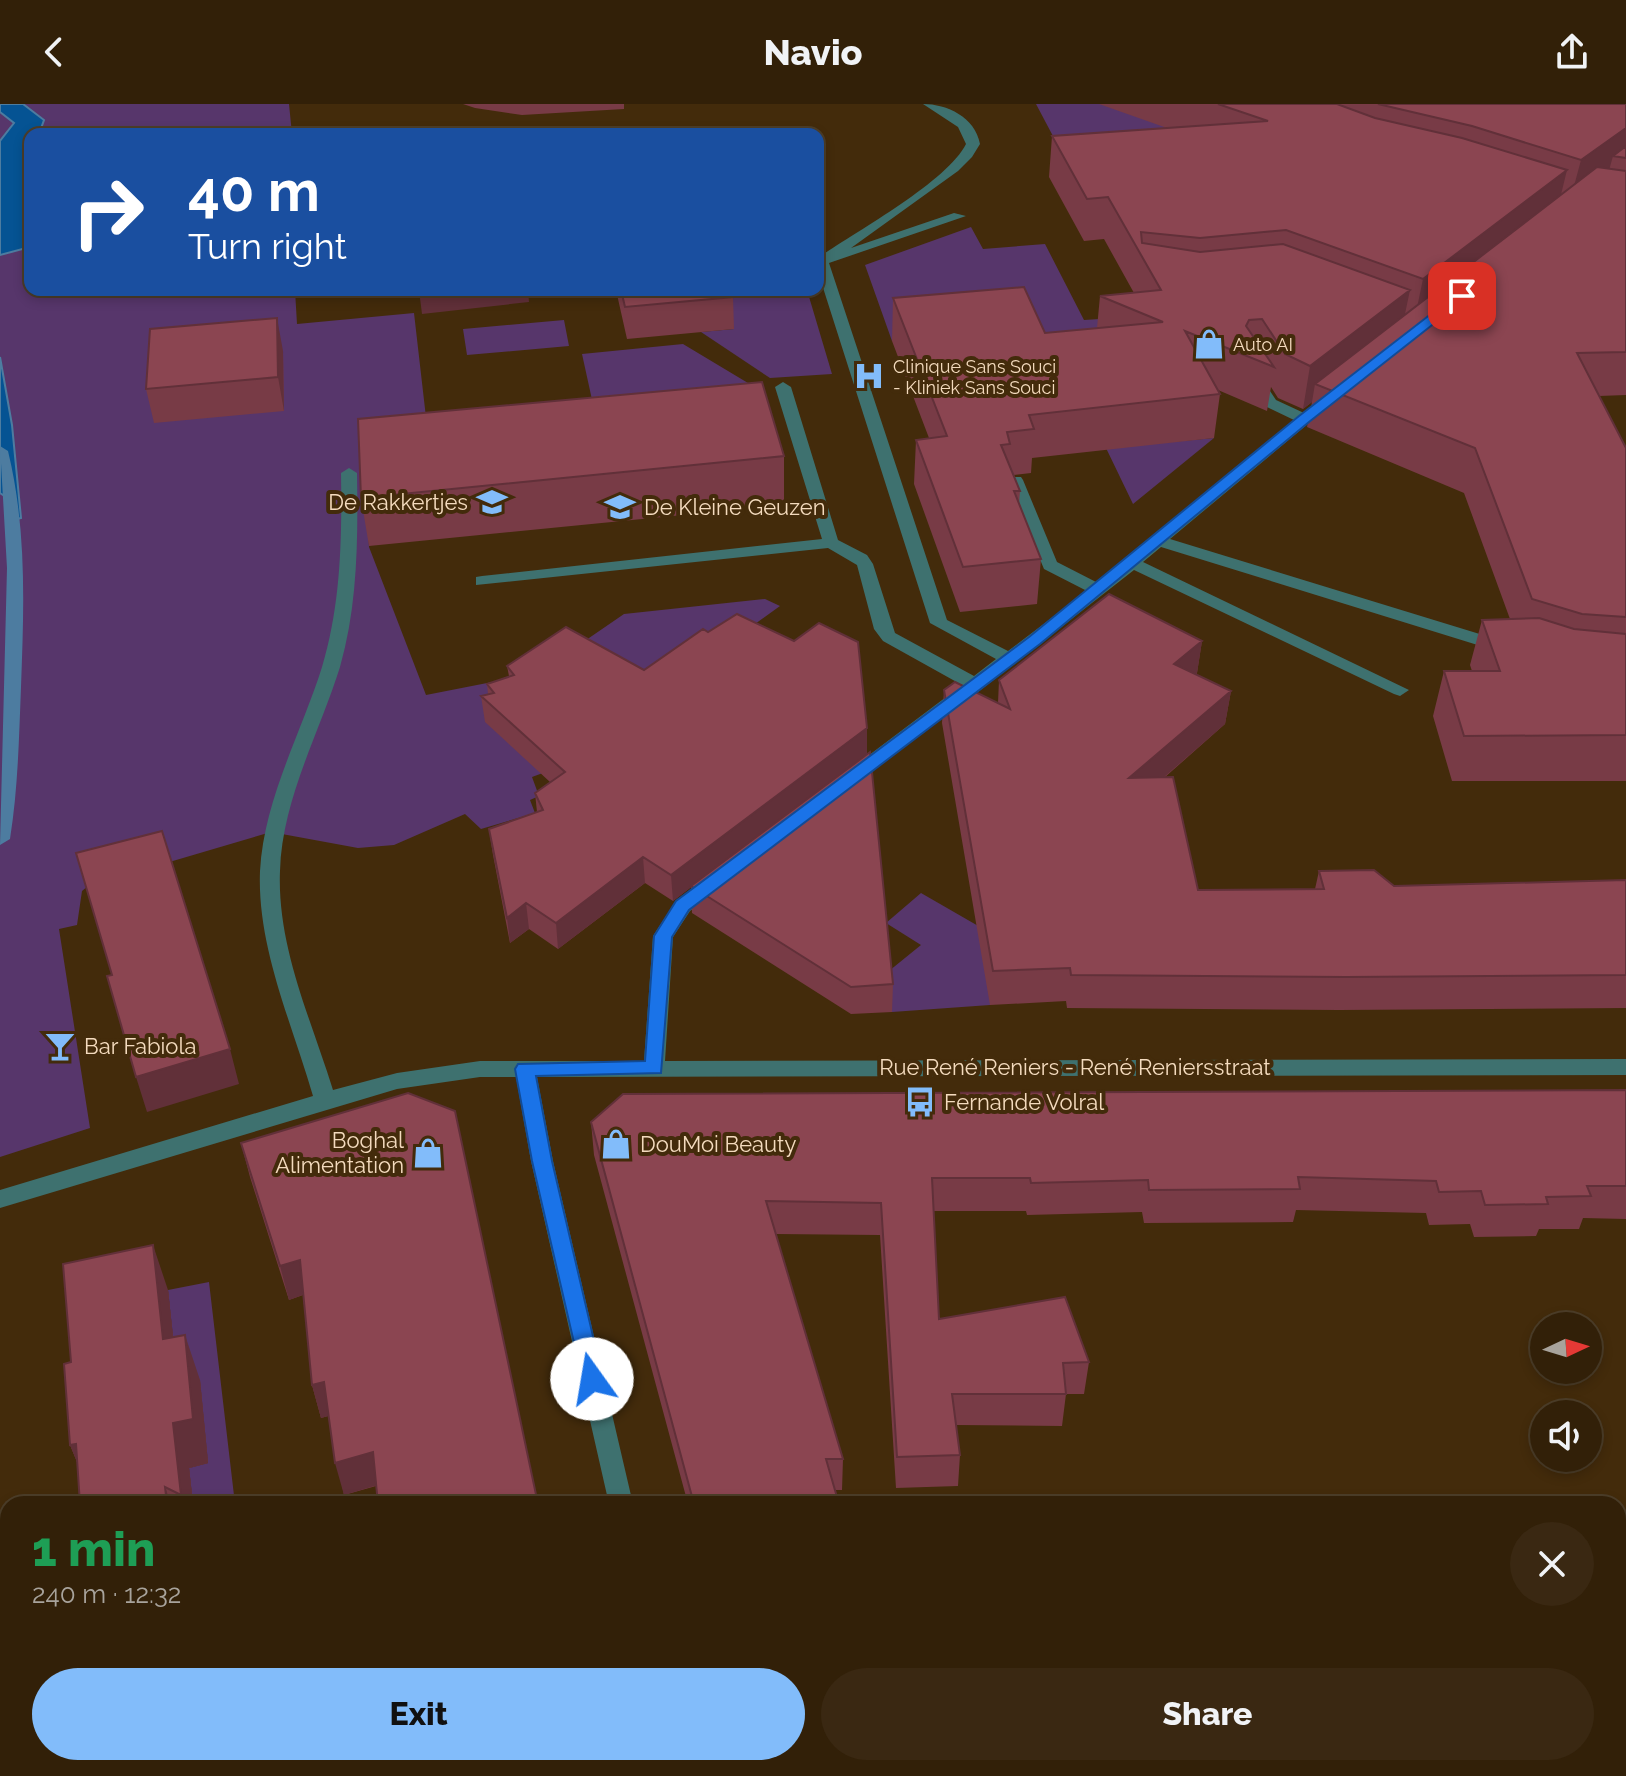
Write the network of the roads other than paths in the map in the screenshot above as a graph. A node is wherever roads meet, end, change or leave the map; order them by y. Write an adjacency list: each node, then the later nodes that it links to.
1 (929, 104): 3 (street)
2 (959, 216): 4 (street)
3 (824, 260)
4 (824, 261)
5 (824, 268): 18 (street)
6 (1250, 368): 9 (street)
7 (783, 387): 13 (street)
8 (1342, 389): 9 (street)
9 (1304, 419): 12 (street)
10 (349, 473): 26 (street)
11 (1015, 480): 16 (street)
12 (1159, 541): 14 (street); 17 (street)
13 (831, 543): 15 (street); 19 (street)
14 (1133, 563): 16 (street); 20 (street)
15 (482, 581)
16 (1099, 590): 18 (street)
17 (1522, 653)
18 (1010, 659): 19 (street)
19 (976, 685): 21 (street)
20 (1400, 690)
21 (836, 790)
22 (721, 877): 24 (street)
23 (1626, 1067): 24 (street, Rue René Reniers - René Reniersstraat)
24 (654, 1068): 25 (street, Rue René Reniers - René Reniersstraat)
25 (525, 1069): 26 (street, Rue René Reniers - René Reniersstraat); 28 (street)
26 (325, 1100): 27 (street, Rue René Reniers - René Reniersstraat)
27 (0, 1199)
28 (619, 1496)

